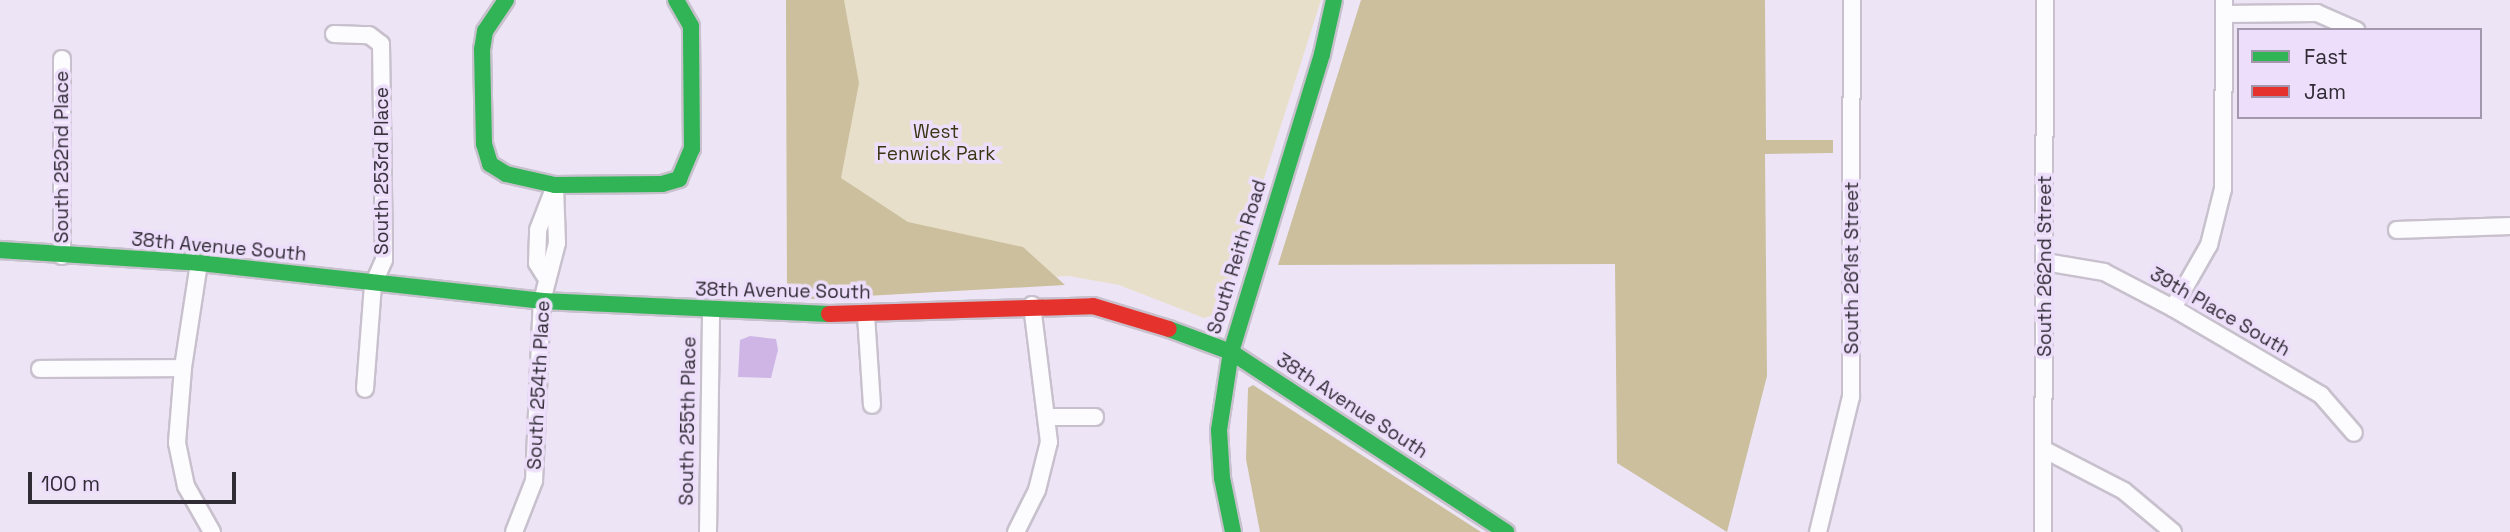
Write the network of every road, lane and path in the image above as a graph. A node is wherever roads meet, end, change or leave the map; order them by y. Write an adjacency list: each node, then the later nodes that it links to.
1 (1334, 0): 23 (street, South Reith Road)
2 (1852, 0): 38 (street, South 261st Street)
3 (2045, 0): 15 (street, South 262nd Street)
4 (677, 1): 10 (street)
5 (504, 2): 10 (street)
6 (2224, 7): 7 (street); 20 (street)
7 (2351, 28)
8 (334, 34): 17 (street, South 253rd Place)
9 (62, 59): 14 (street, South 252nd Place)
10 (555, 186): 18 (street, South 254th Place)
11 (2510, 226): 12 (street)
12 (2397, 230)
13 (0, 250): 14 (street, 38th Avenue South)
14 (62, 256): 16 (street, 38th Avenue South)
15 (2045, 262): 20 (street, 39th Place South); 31 (street, South 262nd Street)
16 (199, 263): 17 (street, 38th Avenue South); 24 (street)
17 (373, 285): 18 (street, 38th Avenue South); 26 (street, South 253rd Place)
18 (542, 301): 21 (street, 38th Avenue South); 33 (street, South 254th Place)
19 (1032, 305): 22 (street, 38th Avenue South); 23 (street, 38th Avenue South); 28 (street)
20 (2174, 308): 30 (street, 39th Place South)
21 (711, 312): 22 (street, 38th Avenue South); 34 (street, South 255th Place)
22 (866, 315): 27 (street)
23 (1231, 352): 36 (street, South Reith Road); 37 (street, 38th Avenue South)
24 (183, 368): 25 (street); 32 (street)
25 (40, 369)
26 (365, 389)
27 (872, 405)
28 (1047, 417): 29 (street); 35 (street)
29 (1095, 417)
30 (2354, 433)
31 (2045, 450): 39 (street, South 262nd Street); 40 (street)
32 (212, 532)
33 (514, 532)
34 (708, 532)
35 (1016, 532)
36 (1233, 532)
37 (1506, 532)
38 (1818, 532)
39 (2042, 532)
40 (2173, 532)

